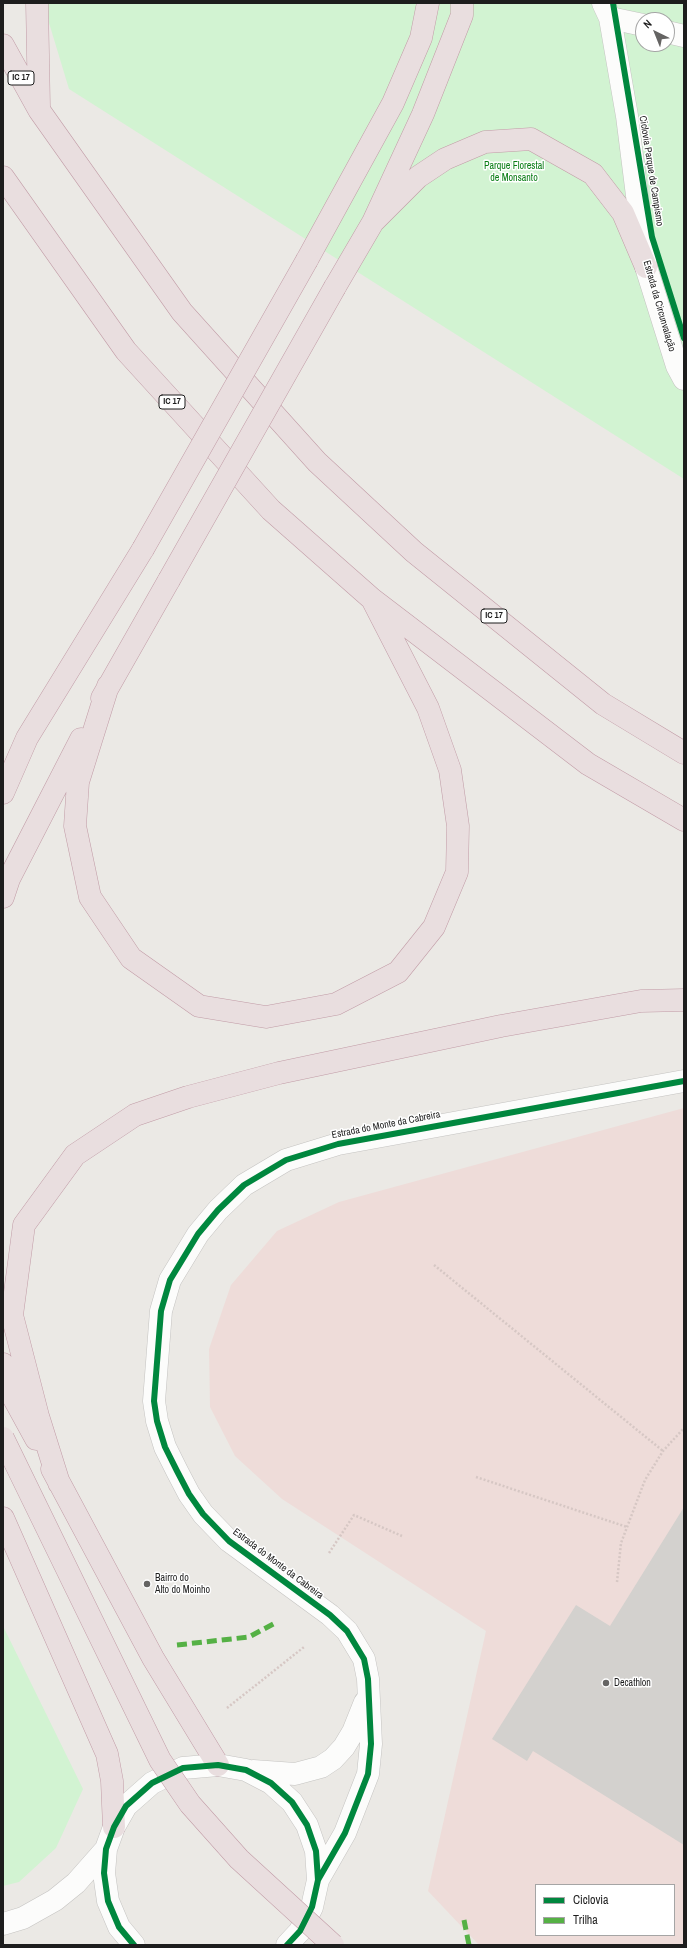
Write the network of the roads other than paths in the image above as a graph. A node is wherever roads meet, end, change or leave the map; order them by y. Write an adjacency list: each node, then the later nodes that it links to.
1 (37, 3): 7 (highway)
2 (428, 3): 15 (highway, bridge)
3 (462, 3): 9 (highway)
4 (606, 10): 5 (street); 10 (street, Estrada da Circunvalação)
5 (635, 22)
6 (3, 45): 7 (highway, IC 17)
7 (39, 110): 14 (highway, IC 17)
8 (3, 177): 12 (highway, IC 17)
9 (373, 222): 10 (highway); 13 (highway, bridge)
10 (646, 267): 11 (street, Estrada da Circunvalação)
11 (684, 379)
12 (372, 599): 13 (highway); 16 (highway, IC 17)
13 (108, 686): 17 (highway)
14 (684, 753)
15 (3, 793)
16 (684, 820)
17 (3, 898)
18 (684, 1000): 22 (highway)
19 (684, 1082): 24 (street, Estrada do Monte da Cabreira)
20 (3, 1364): 22 (highway)
21 (3, 1438): 33 (highway, bridge)
22 (59, 1483): 25 (highway)
23 (3, 1518): 27 (highway)
24 (367, 1694): 26 (street, Estrada do Monte da Cabreira); 29 (street, Estrada do Monte da Cabreira)
25 (218, 1765): 26 (street); 27 (street)
26 (246, 1770): 29 (street)
27 (114, 1827): 28 (street)
28 (106, 1849): 30 (street); 32 (street)
29 (318, 1880): 31 (street)
30 (3, 1924)
31 (297, 1940)
32 (134, 1945)
33 (333, 1945)

